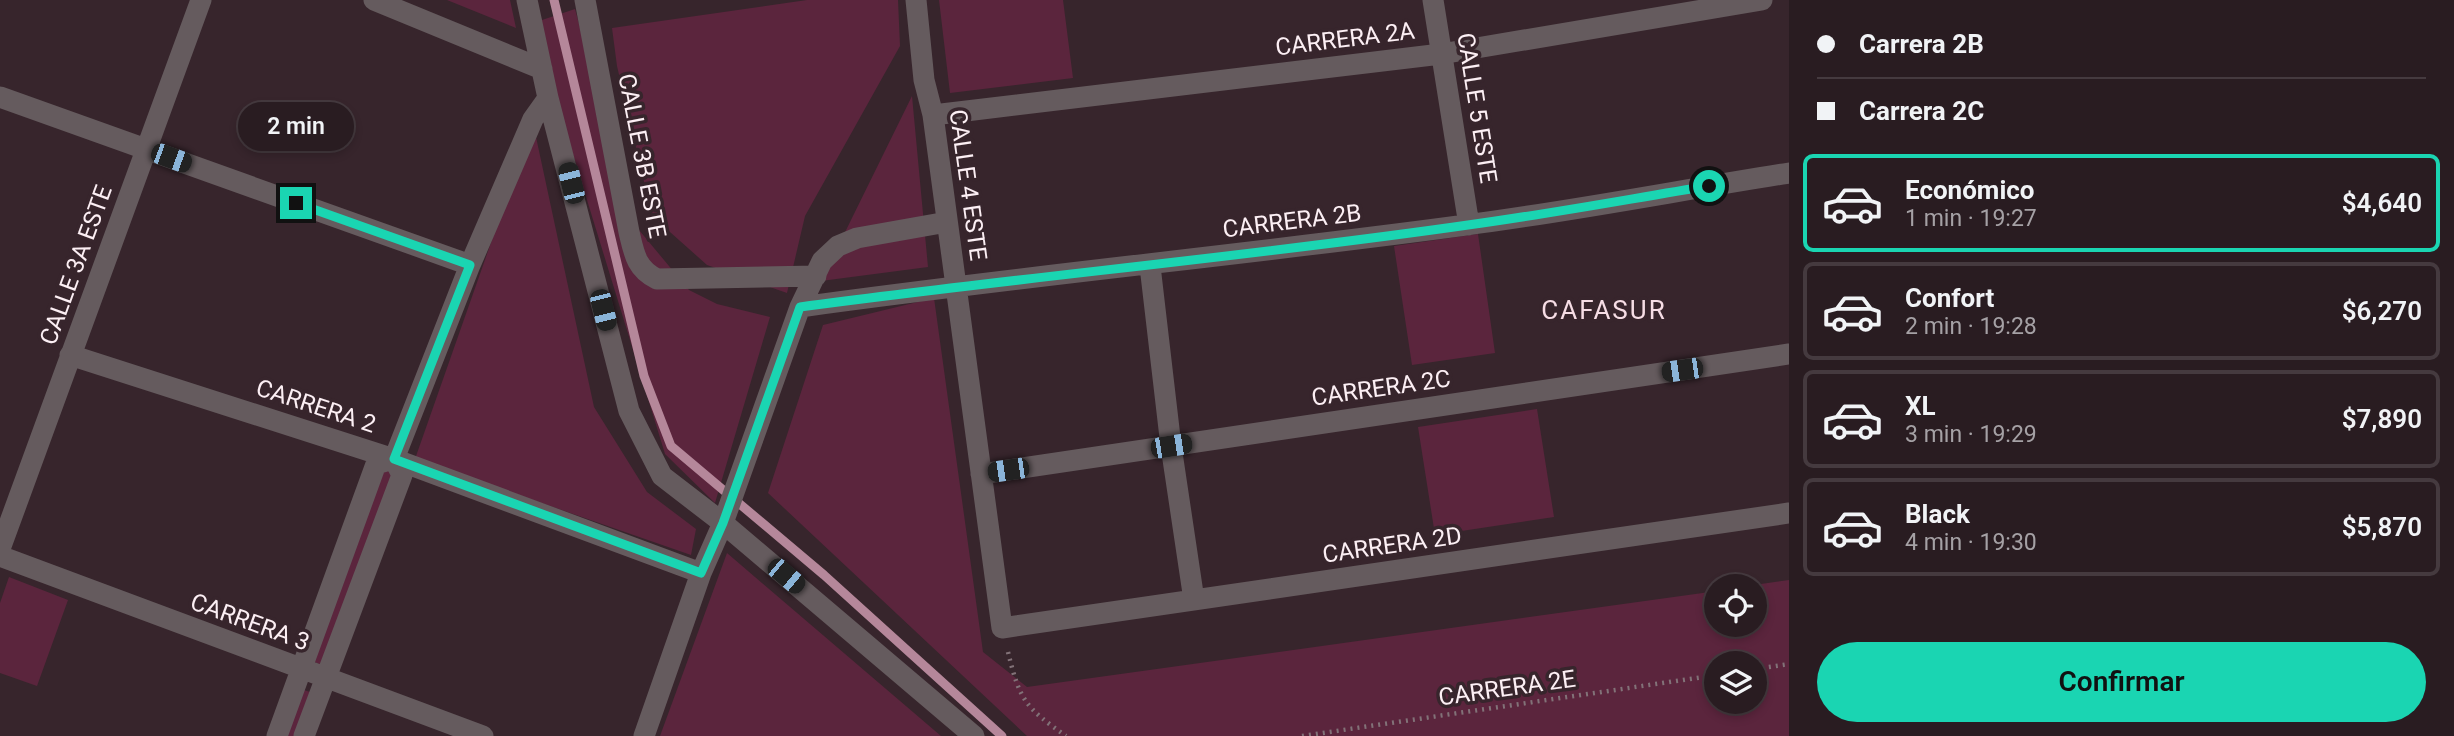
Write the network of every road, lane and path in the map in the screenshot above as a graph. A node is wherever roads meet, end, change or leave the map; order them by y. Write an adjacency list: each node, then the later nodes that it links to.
1 (201, 0): 13 (street, CALLE 3A ESTE)
2 (374, 0): 9 (street)
3 (527, 0): 9 (street)
4 (585, 0): 19 (street, CALLE 3B ESTE)
5 (916, 0): 12 (street, CALLE 4 ESTE)
6 (1433, 0): 8 (street, CALLE 5 ESTE)
7 (1762, 0): 8 (street, CARRERA 2A)
8 (1441, 54): 12 (street, CARRERA 2A); 16 (street, CALLE 5 ESTE)
9 (542, 69): 11 (street)
10 (0, 97): 13 (street)
11 (548, 98): 17 (street); 28 (street)
12 (933, 115): 15 (street, CALLE 4 ESTE)
13 (146, 149): 17 (street); 23 (street, CALLE 3A ESTE)
14 (1789, 173): 16 (street, CARRERA 2B)
15 (947, 222): 19 (street); 20 (street, CALLE 4 ESTE)
16 (1469, 225): 18 (street, CARRERA 2B)
17 (470, 265): 25 (street)
18 (1150, 266): 20 (street, CARRERA 2B); 24 (street)
19 (816, 276): 21 (street)
20 (956, 286): 21 (street, CARRERA 2B); 26 (street, CALLE 4 ESTE)
21 (800, 307): 28 (street)
22 (1789, 354): 24 (street, CARRERA 2C)
23 (71, 355): 25 (street, CARRERA 2); 29 (street, CALLE 3A ESTE)
24 (1171, 446): 26 (street, CARRERA 2C); 33 (street)
25 (394, 459): 32 (street, CARRERA 2); 37 (street); 38 (street)
26 (981, 474): 34 (street, CALLE 4 ESTE)
27 (1789, 513): 33 (street, CARRERA 2D)
28 (725, 516): 32 (street); 44 (street)
29 (4, 522): 30 (street, CALLE 3A ESTE)
30 (0, 549)
31 (0, 556): 37 (street, CARRERA 3)
32 (701, 573): 43 (street)
33 (1194, 600): 34 (street, CARRERA 2D)
34 (1002, 628): 45 (path)
35 (1789, 664): 36 (path)
36 (1767, 667)
37 (302, 669): 38 (street, CARRERA 3); 40 (street)
38 (325, 677): 41 (street); 42 (street, CARRERA 3)
39 (1704, 677): 46 (path, CARRERA 2E)
40 (277, 736)
41 (304, 736)
42 (482, 736)
43 (644, 736)
44 (974, 736)
45 (1066, 736)
46 (1302, 736)

